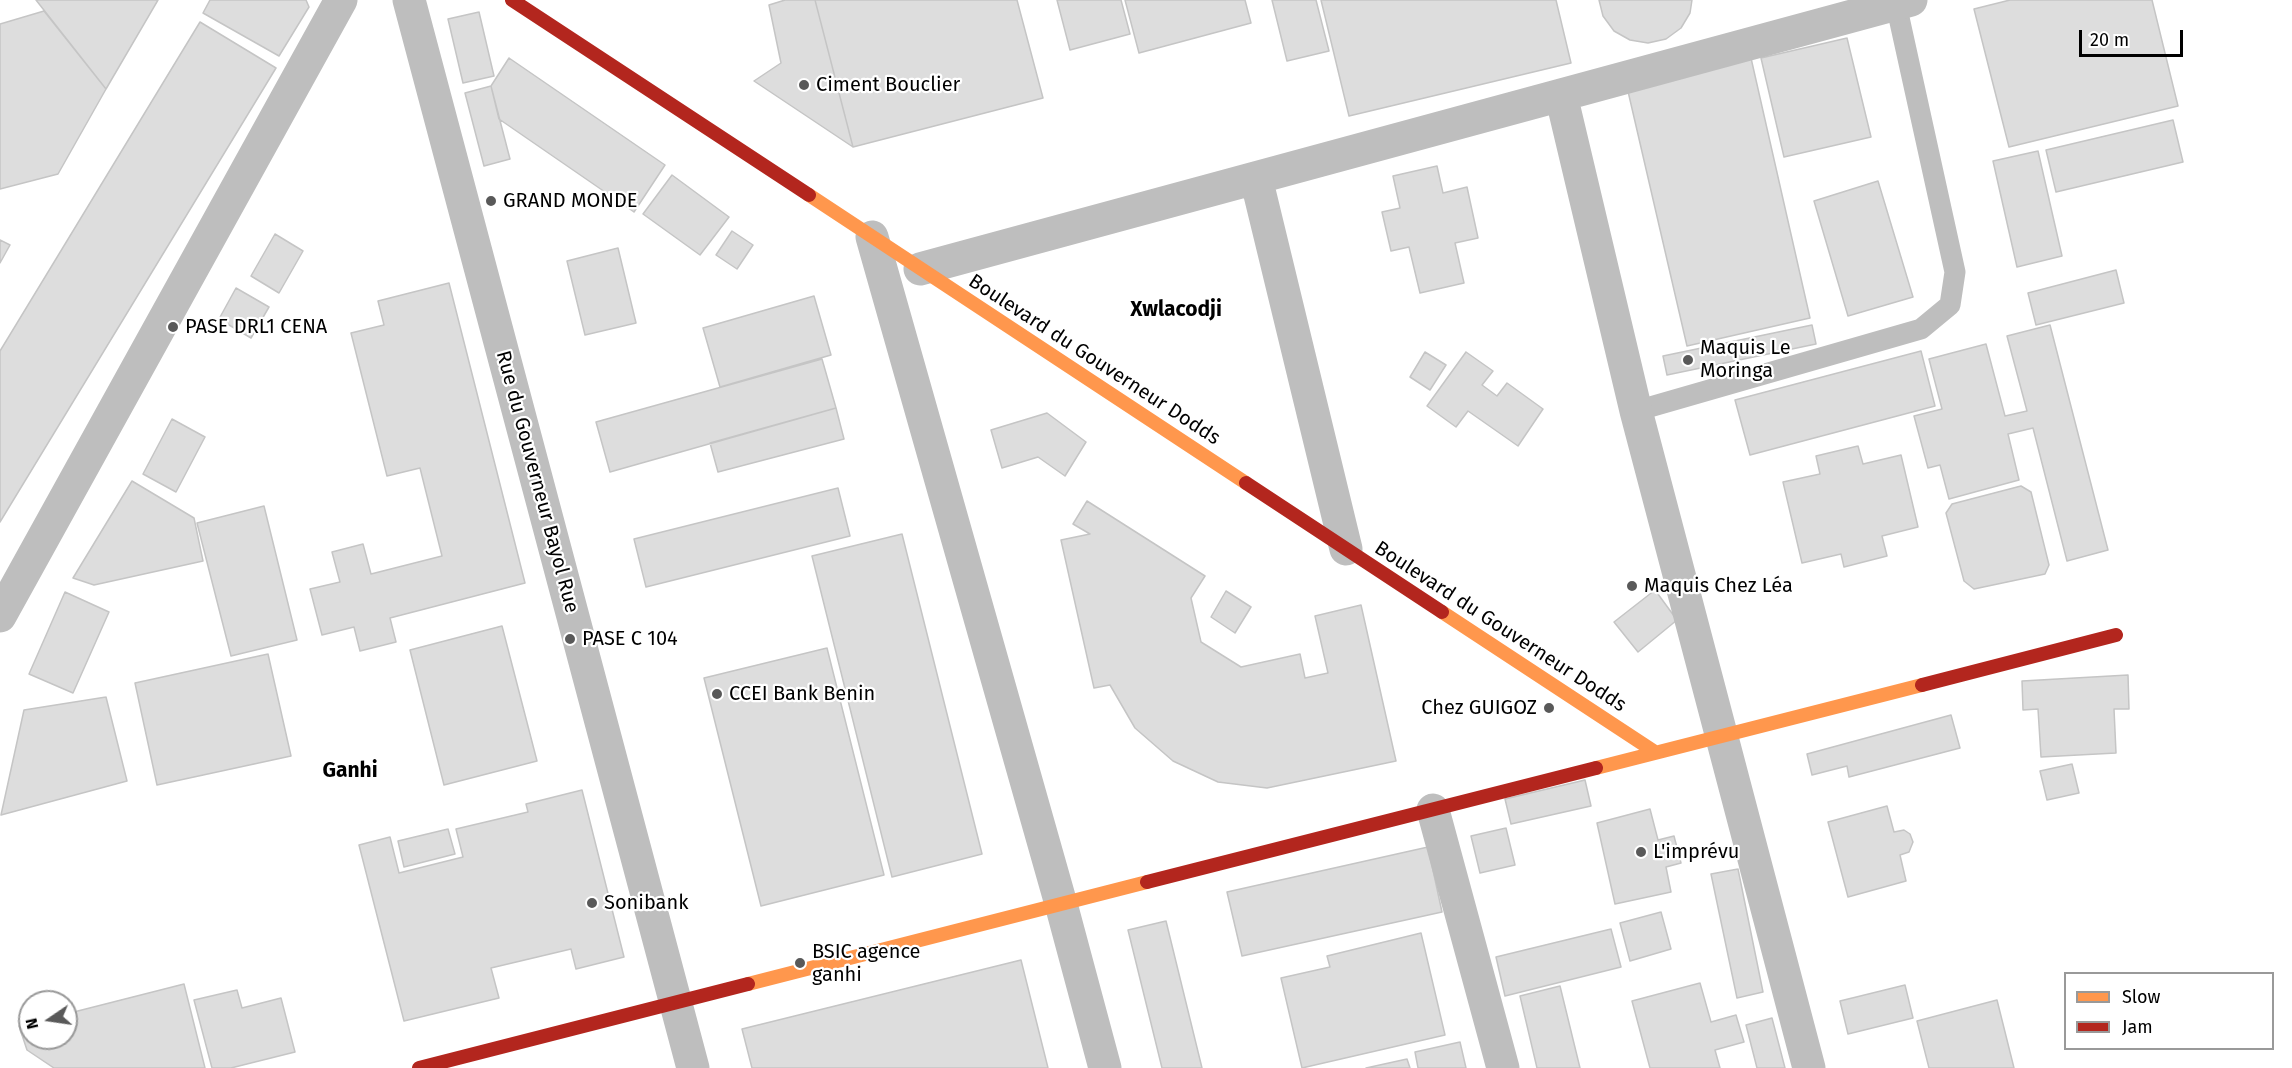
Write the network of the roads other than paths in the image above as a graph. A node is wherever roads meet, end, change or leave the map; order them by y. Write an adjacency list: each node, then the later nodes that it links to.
1 (341, 0): 11 (street)
2 (409, 0): 17 (street, Rue du Gouverneur Bayol Rue)
3 (512, 0): 7 (street, Boulevard du Gouverneur Dodds)
4 (1903, 2): 5 (street); 9 (lane)
5 (1561, 95): 6 (street); 9 (street)
6 (1256, 178): 8 (street); 10 (street)
7 (872, 237): 8 (street, Boulevard du Gouverneur Dodds); 16 (street)
8 (920, 269): 10 (street, Boulevard du Gouverneur Dodds)
9 (1636, 411): 13 (street)
10 (1346, 549): 14 (street, Boulevard du Gouverneur Dodds)
11 (0, 616)
12 (2116, 635): 13 (street)
13 (1720, 736): 14 (street); 22 (street)
14 (1655, 752): 15 (street)
15 (1433, 810): 16 (street); 21 (street)
16 (1061, 904): 17 (street); 20 (street)
17 (676, 1002): 18 (street); 19 (street, Rue du Gouverneur Bayol Rue)
18 (418, 1068)
19 (693, 1068)
20 (1105, 1068)
21 (1503, 1068)
22 (1809, 1068)

